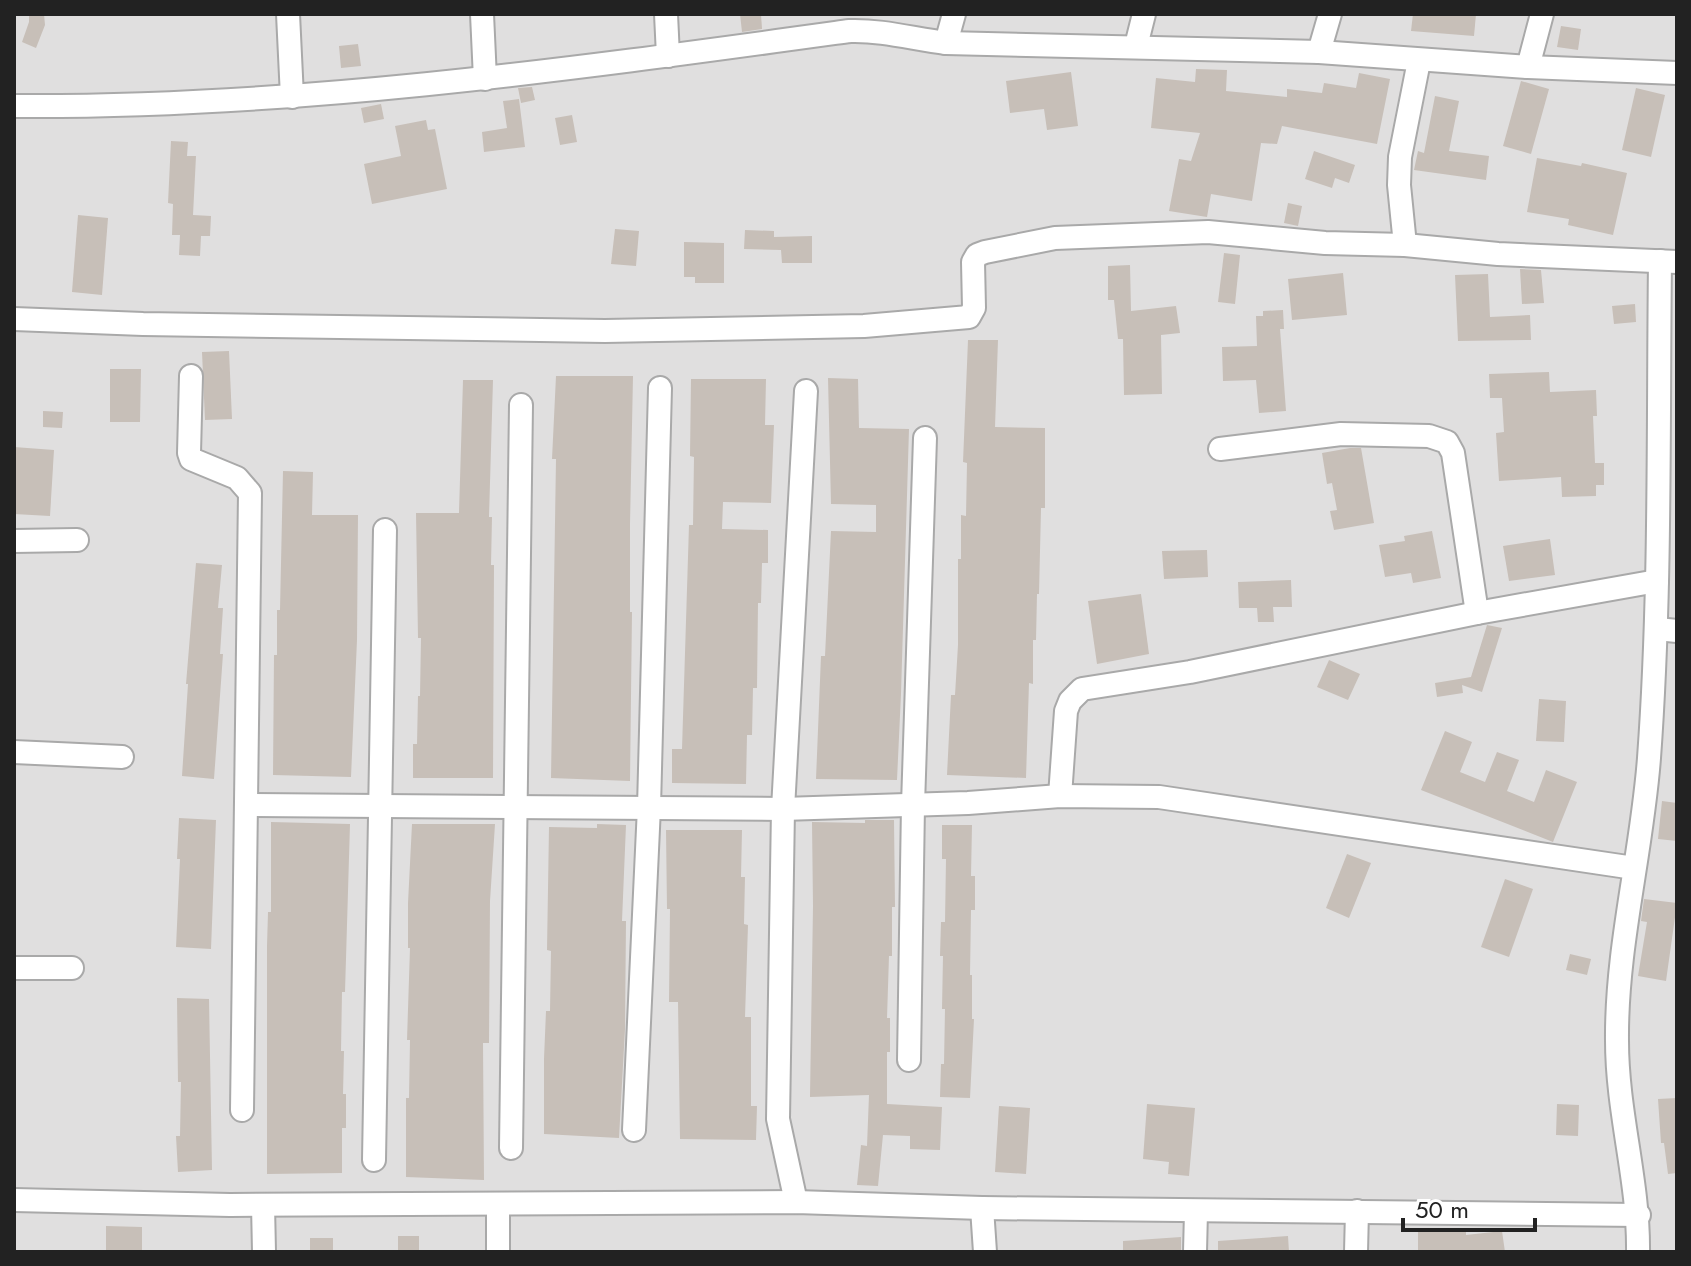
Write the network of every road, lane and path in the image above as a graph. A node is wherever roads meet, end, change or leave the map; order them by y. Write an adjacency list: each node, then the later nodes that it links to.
1 (288, 14): 17 (street)
2 (482, 14): 16 (street)
3 (666, 14): 12 (street)
4 (954, 14): 9 (street)
5 (1144, 14): 10 (street)
6 (1330, 14): 11 (street)
7 (1542, 14): 14 (street)
8 (869, 22): 9 (street); 12 (street)
9 (946, 43): 10 (street)
10 (1136, 46): 11 (street)
11 (1319, 52): 13 (street)
12 (668, 56): 16 (street)
13 (1419, 61): 14 (street); 19 (street)
14 (1528, 67): 15 (street)
15 (1677, 73)
16 (485, 79): 17 (street)
17 (292, 97): 18 (street)
18 (14, 106)
19 (1405, 245): 20 (street); 21 (street)
20 (1668, 262): 31 (street)
21 (14, 319)
22 (191, 376): 37 (street)
23 (660, 388): 41 (street)
24 (806, 391): 42 (street)
25 (521, 405): 39 (street)
26 (925, 438): 40 (street)
27 (1220, 449): 32 (street)
28 (385, 530): 38 (street)
29 (77, 540): 30 (street)
30 (14, 541)
31 (1657, 581): 32 (street); 33 (street)
32 (1477, 613): 36 (street)
33 (1667, 630): 43 (street)
34 (14, 752): 35 (street)
35 (122, 757)
36 (1060, 796): 40 (street); 43 (street)
37 (246, 805): 38 (street); 47 (street)
38 (378, 805): 39 (street); 50 (street)
39 (518, 805): 41 (street); 49 (street)
40 (913, 805): 42 (street); 46 (street)
41 (649, 807): 42 (street); 48 (street)
42 (783, 809): 52 (street)
43 (1634, 868): 58 (street)
44 (14, 968): 45 (street)
45 (72, 968)
46 (909, 1060)
47 (242, 1110)
48 (634, 1130)
49 (511, 1148)
50 (374, 1160)
51 (14, 1200): 53 (street)
52 (796, 1202): 54 (street); 55 (street)
53 (263, 1205): 54 (street); 59 (street)
54 (498, 1205): 60 (street)
55 (982, 1208): 56 (street); 61 (street)
56 (1196, 1211): 57 (street); 62 (street)
57 (1357, 1211): 58 (street); 63 (street)
58 (1639, 1215): 64 (street)
59 (264, 1252)
60 (498, 1252)
61 (985, 1252)
62 (1195, 1252)
63 (1356, 1252)
64 (1638, 1252)

